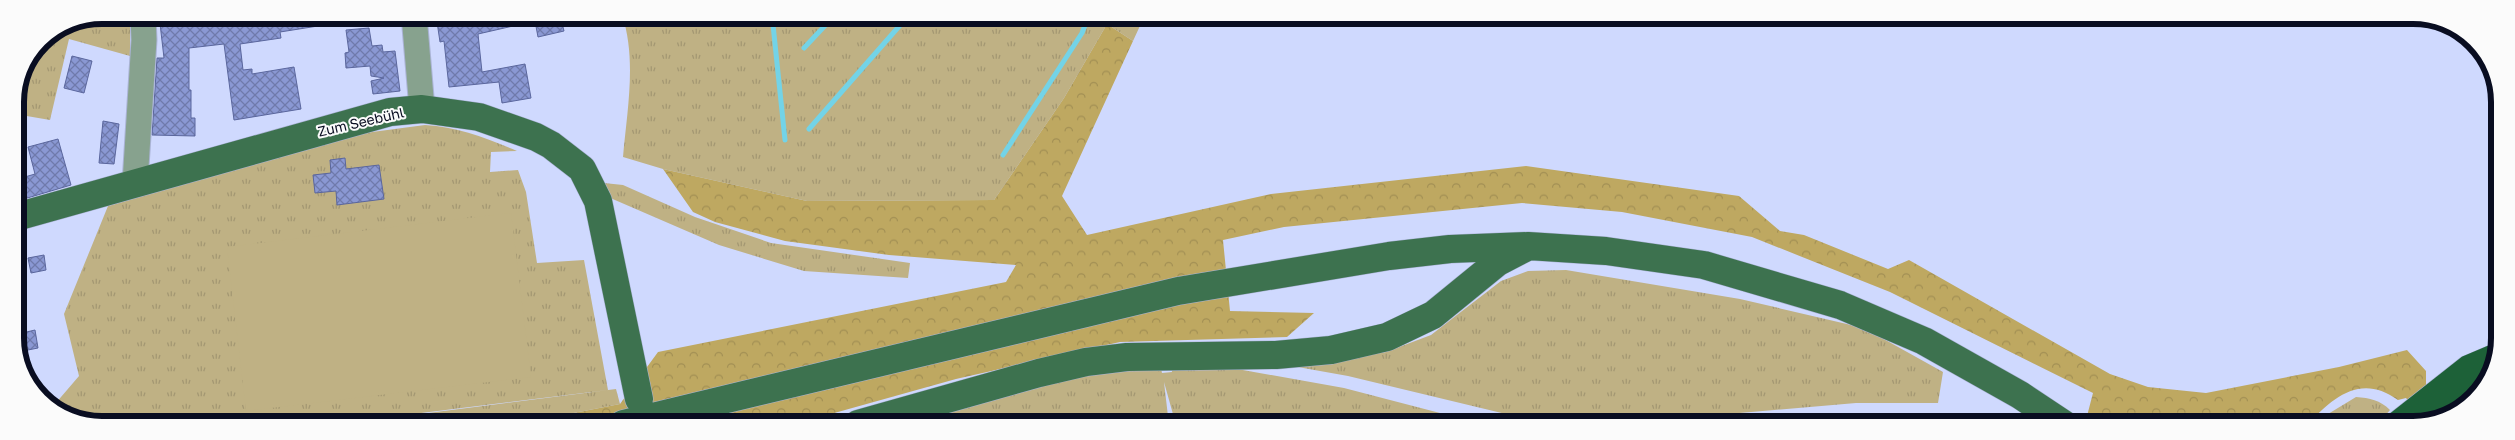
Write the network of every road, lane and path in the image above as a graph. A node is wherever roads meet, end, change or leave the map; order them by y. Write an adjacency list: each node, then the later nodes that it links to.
1 (143, 24): 4 (street)
2 (415, 24): 3 (street)
3 (422, 109): 4 (main road, Zum Seebühl); 9 (main road, Zum Seebühl)
4 (135, 183): 5 (main road, Zum Seebühl)
5 (24, 215)
6 (1528, 246): 11 (main road); 12 (main road); 13 (main road)
7 (2488, 361): 10 (highway)
8 (2471, 390): 10 (highway)
9 (639, 399)
10 (2430, 400): 14 (highway)
11 (656, 416)
12 (886, 416)
13 (2052, 416)
14 (2410, 416)

